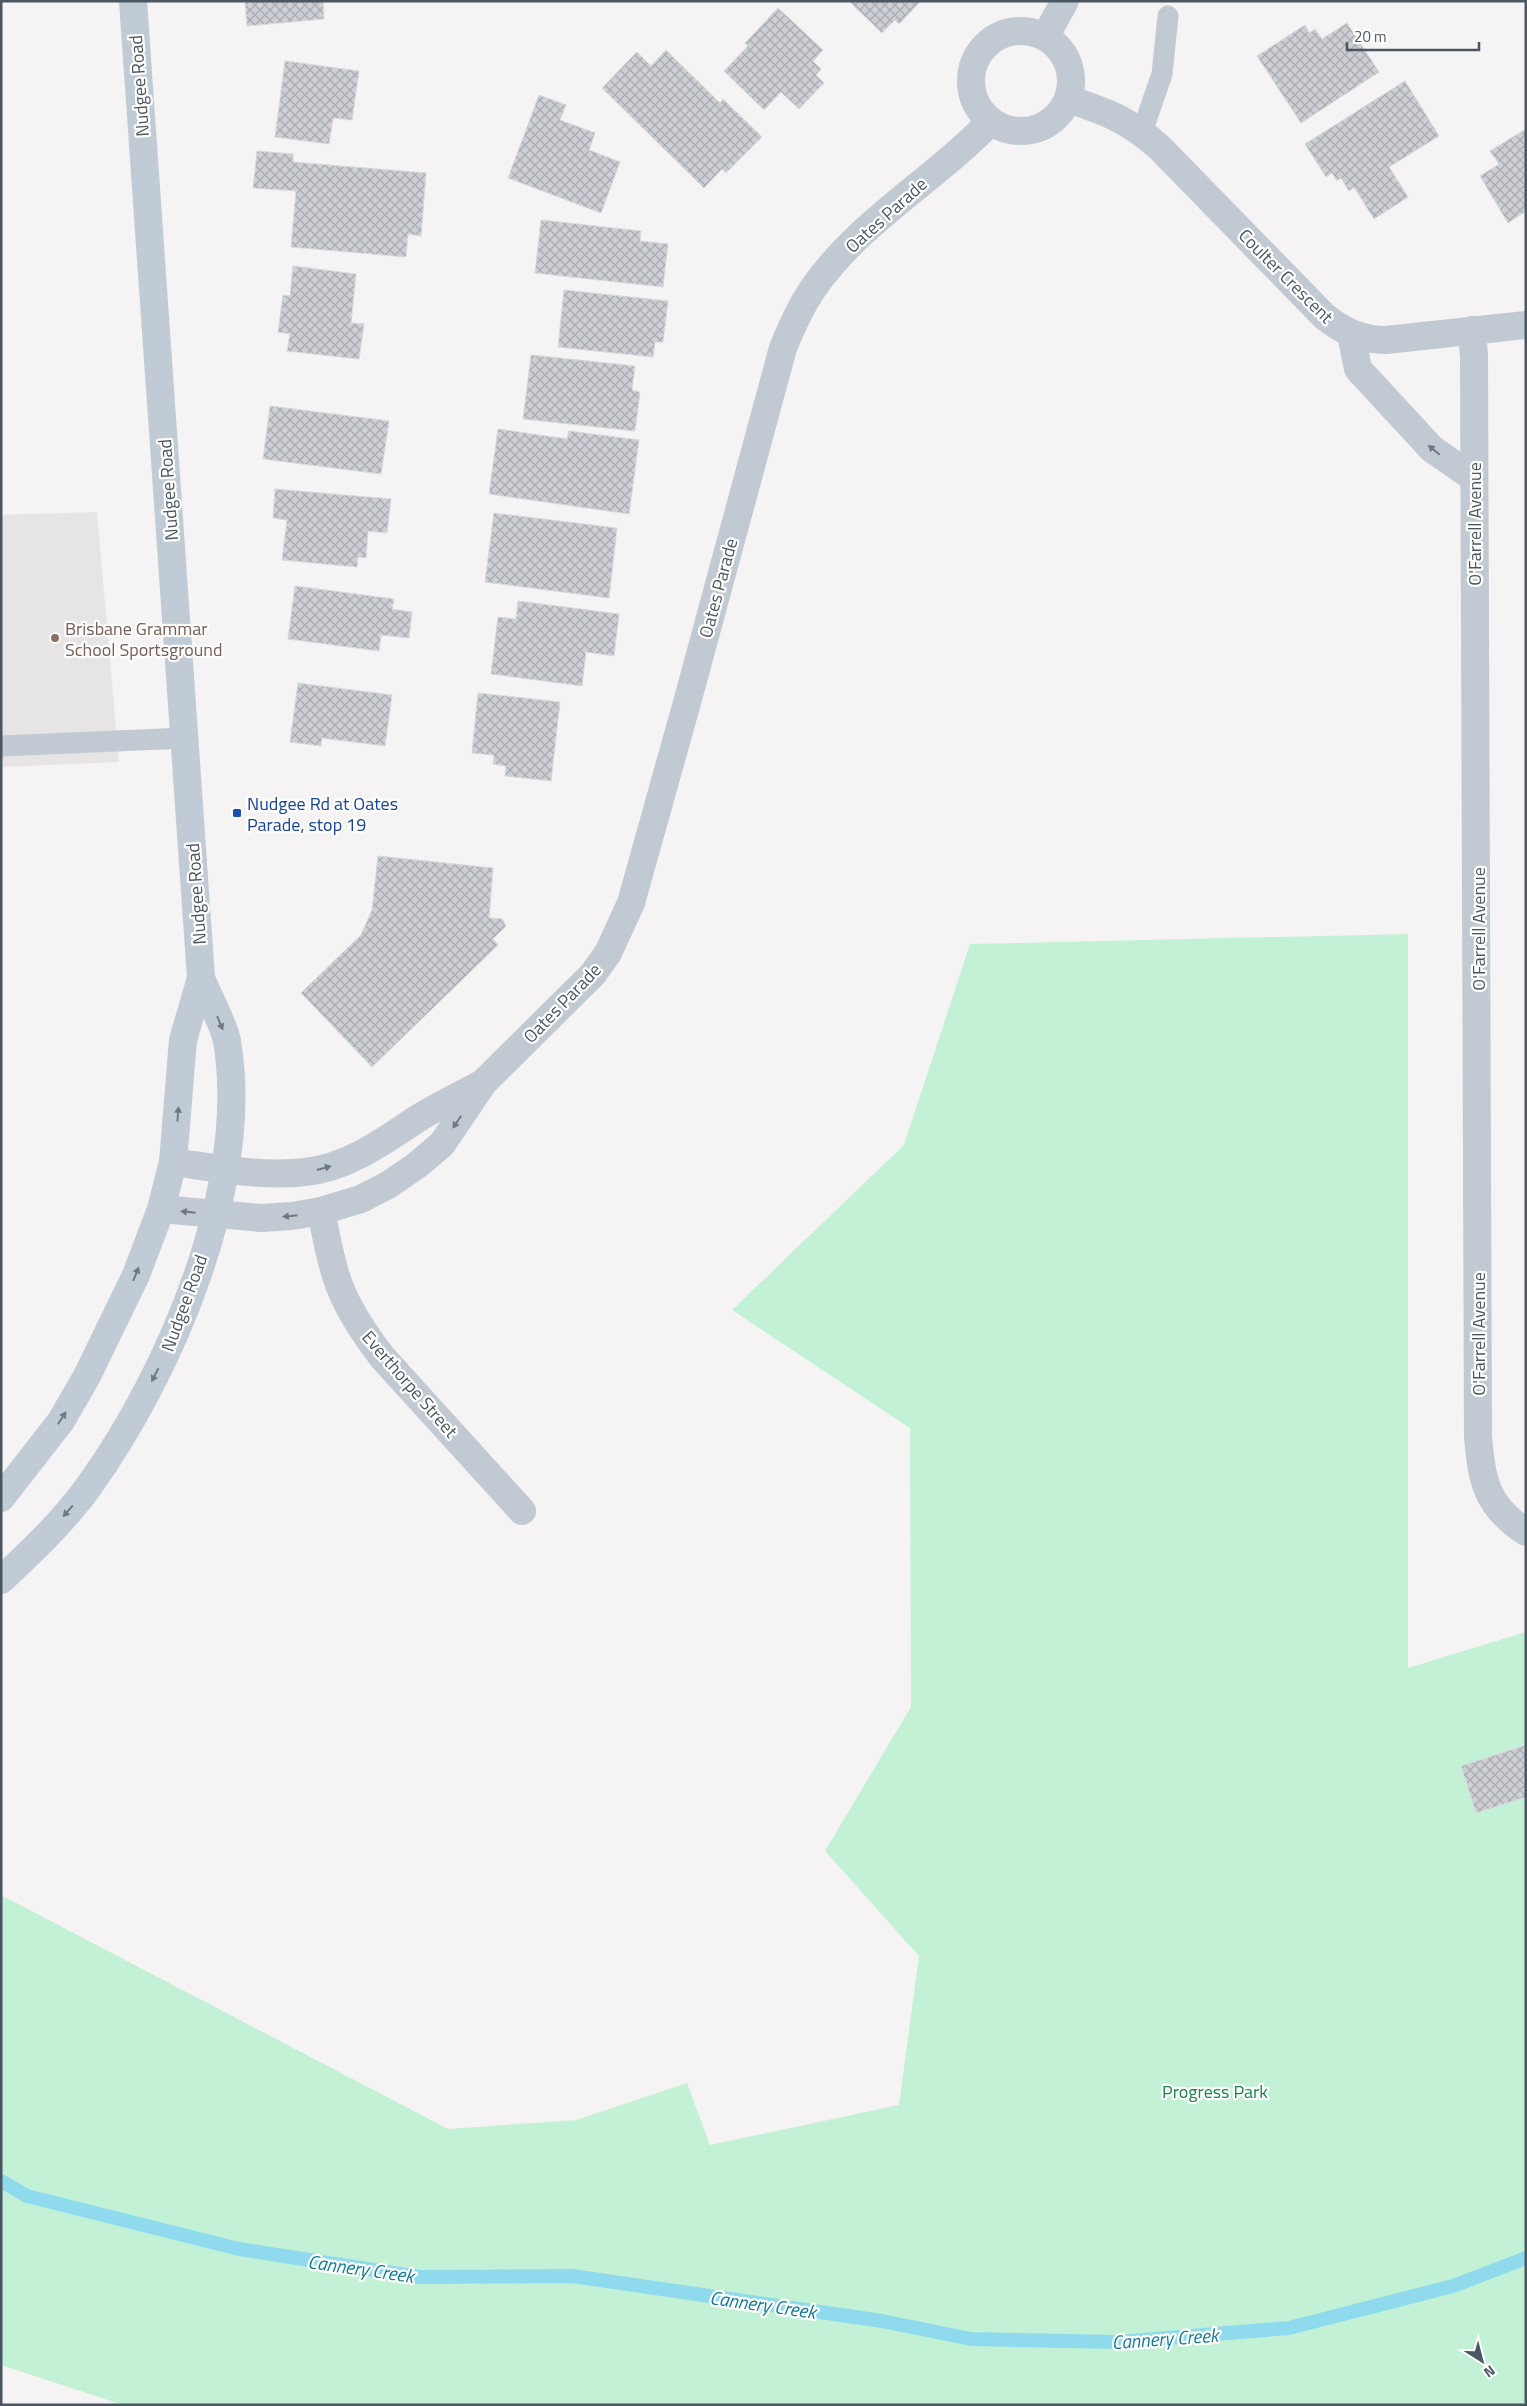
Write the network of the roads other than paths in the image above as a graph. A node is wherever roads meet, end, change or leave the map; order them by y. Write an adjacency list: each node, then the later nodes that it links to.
1 (134, 1): 12 (main road, Nudgee Road)
2 (1065, 1): 4 (street)
3 (1168, 16): 7 (lane)
4 (1045, 37): 5 (street); 6 (street)
5 (1068, 99): 6 (street); 7 (street, Coulter Crescent)
6 (991, 121): 15 (street, Oates Parade)
7 (1142, 132): 10 (street, Coulter Crescent)
8 (1526, 325): 9 (street, Coulter Crescent)
9 (1472, 330): 10 (street, Coulter Crescent); 11 (street, O'Farrell Avenue)
10 (1351, 334): 11 (street, one-way to 10)
11 (1474, 478): 23 (street, O'Farrell Avenue)
12 (185, 738): 13 (lane); 14 (main road, Nudgee Road)
13 (1, 746)
14 (201, 978): 16 (main road, Nudgee Road, one-way to 14); 17 (main road, Nudgee Road, one-way to 17)
15 (484, 1082): 17 (street, Oates Parade, one-way to 15); 19 (street, Oates Parade, one-way to 19)
16 (173, 1162): 17 (street, Oates Parade); 18 (main road, Nudgee Road)
17 (224, 1169): 20 (main road, Nudgee Road)
18 (161, 1208): 20 (street, Oates Parade, one-way to 18); 21 (main road, Nudgee Road, one-way to 18)
19 (322, 1211): 20 (street, Oates Parade, one-way to 20); 22 (street, Everthorpe Street)
20 (214, 1214): 24 (main road, Nudgee Road, one-way to 24)
21 (1, 1498)
22 (522, 1511)
23 (1517, 1526)
24 (1, 1580)

